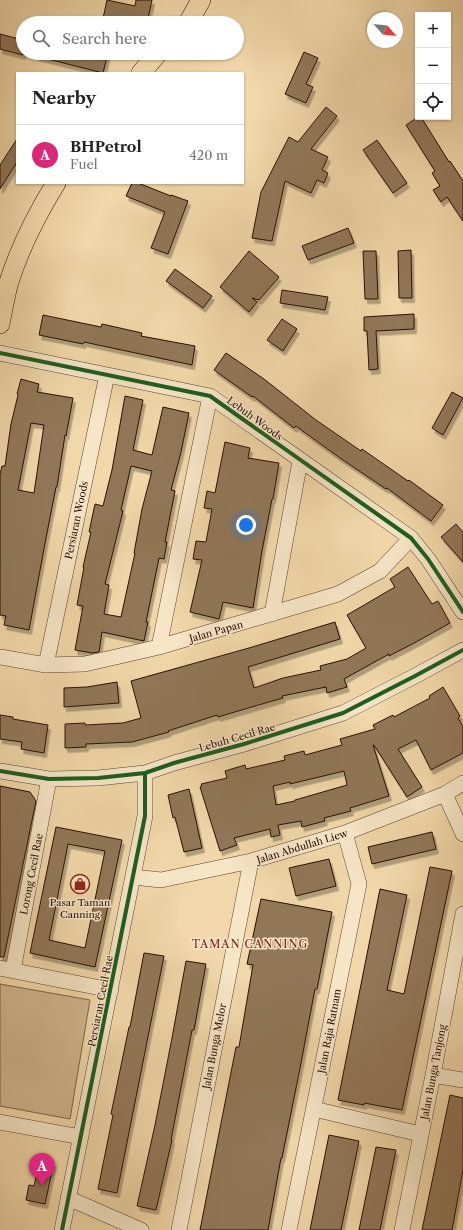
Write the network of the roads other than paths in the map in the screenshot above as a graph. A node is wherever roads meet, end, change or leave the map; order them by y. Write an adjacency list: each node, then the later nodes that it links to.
1 (192, 5): 2 (main road)
2 (183, 16)
3 (152, 60): 5 (main road)
4 (166, 60): 6 (main road)
5 (142, 72)
6 (157, 72)
7 (45, 184): 9 (main road)
8 (55, 184): 10 (main road)
9 (0, 284)
10 (1, 313)
11 (0, 353): 12 (street, Lebuh Woods)
12 (106, 374): 13 (street, Lebuh Woods); 21 (street, Persiaran Woods)
13 (210, 396): 14 (street, Lebuh Woods); 18 (street)
14 (300, 461): 15 (street, Lebuh Woods); 17 (street)
15 (411, 538): 16 (street, Lebuh Woods); 17 (street, Jalan Papan)
16 (463, 612)
17 (272, 614): 18 (street, Jalan Papan)
18 (159, 647): 21 (street, Jalan Papan)
19 (463, 650): 23 (street, Lebuh Cecil Rae)
20 (0, 657): 21 (street, Jalan Papan)
21 (46, 665)
22 (0, 771): 24 (street, Lebuh Cecil Rae)
23 (145, 773): 24 (street, Lebuh Cecil Rae); 30 (street, Persiaran Cecil Rae)
24 (49, 779): 32 (street, Lorong Cecil Rae)
25 (463, 783): 26 (street, Jalan Abdullah Liew)
26 (445, 794): 27 (street, Jalan Abdullah Liew); 28 (street)
27 (345, 832): 29 (street, Jalan Abdullah Liew); 36 (street, Jalan Raja Ratnam)
28 (463, 834)
29 (251, 861): 30 (street, Jalan Abdullah Liew); 43 (street, Jalan Bunga Melor)
30 (133, 877): 33 (street, Persiaran Cecil Rae)
31 (463, 914): 34 (street, Jalan Bunga Tanjong)
32 (7, 969): 33 (street)
33 (111, 990): 39 (street, Persiaran Cecil Rae)
34 (433, 1075): 35 (street); 38 (street, Jalan Bunga Tanjong)
35 (463, 1080)
36 (314, 1109): 38 (street); 44 (street, Jalan Raja Ratnam)
37 (0, 1122): 39 (street)
38 (420, 1134): 45 (street, Jalan Bunga Tanjong)
39 (81, 1138): 40 (street, Persiaran Cecil Rae)
40 (68, 1198): 41 (street, Persiaran Cecil Rae); 42 (street)
41 (62, 1230)
42 (142, 1230)
43 (178, 1230)
44 (289, 1230)
45 (402, 1230)

